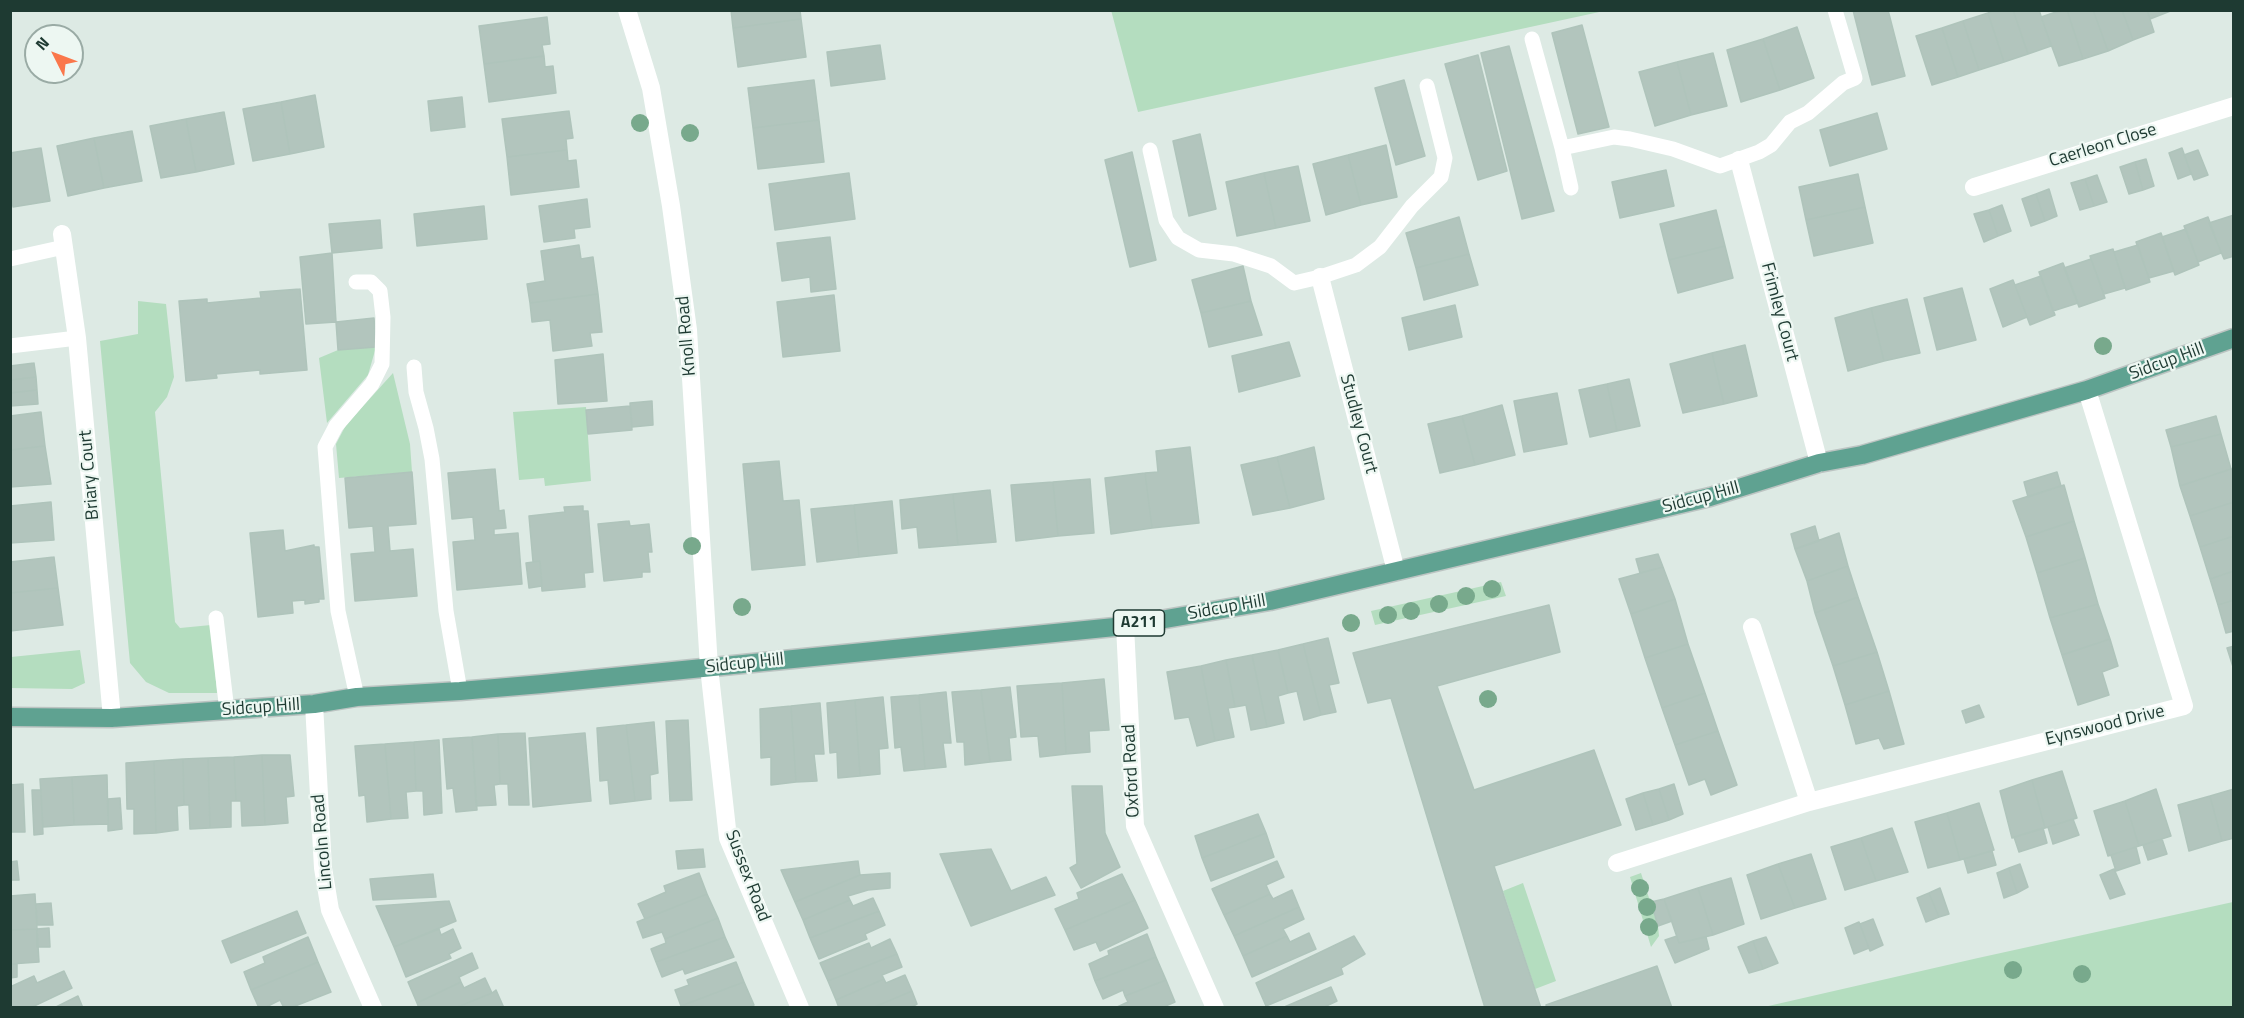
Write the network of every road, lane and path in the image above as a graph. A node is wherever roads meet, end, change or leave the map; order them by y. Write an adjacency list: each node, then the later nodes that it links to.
1 (627, 10): 25 (street, Knoll Road)
2 (1835, 10): 8 (lane)
3 (1532, 39): 6 (lane)
4 (1427, 86): 13 (lane)
5 (2234, 106): 9 (street, Caerleon Close)
6 (1562, 148): 8 (lane); 10 (lane)
7 (1150, 150): 13 (lane)
8 (1739, 160): 20 (street, Frimley Court)
9 (1974, 187)
10 (1570, 188)
11 (63, 240): 12 (lane); 15 (street, Briary Court)
12 (10, 259)
13 (1320, 277): 21 (street, Studley Court)
14 (356, 282): 27 (lane)
15 (78, 338): 17 (lane); 31 (street, Briary Court)
16 (2234, 338): 19 (main road, Sidcup Hill / A211)
17 (10, 346)
18 (414, 367): 26 (lane)
19 (2087, 390): 20 (main road, Sidcup Hill / A211); 32 (street, Eynswood Drive)
20 (1819, 463): 21 (main road, Sidcup Hill / A211)
21 (1396, 571): 23 (main road, Sidcup Hill / A211)
22 (216, 618): 29 (lane)
23 (1125, 626): 25 (main road, Sidcup Hill / A211); 36 (street, Oxford Road)
24 (1752, 627): 32 (street)
25 (709, 668): 26 (main road, Sidcup Hill / A211); 35 (street, Sussex Road)
26 (460, 691): 27 (main road, Sidcup Hill / A211)
27 (357, 696): 28 (main road, Sidcup Hill / A211)
28 (314, 704): 29 (main road, Sidcup Hill / A211); 34 (street, Lincoln Road)
29 (227, 711): 31 (main road, Sidcup Hill / A211)
30 (10, 717): 31 (main road, Sidcup Hill / A211)
31 (112, 718)
32 (1809, 802): 33 (street, Eynswood Drive)
33 (1617, 863)
34 (373, 1008)
35 (800, 1008)
36 (1215, 1008)

